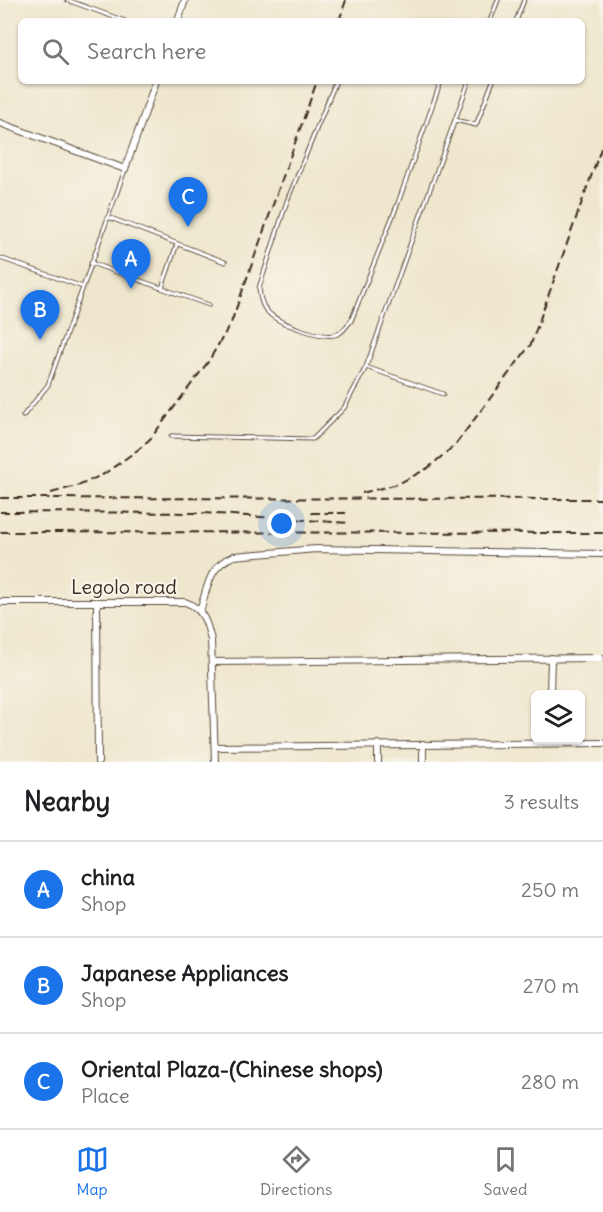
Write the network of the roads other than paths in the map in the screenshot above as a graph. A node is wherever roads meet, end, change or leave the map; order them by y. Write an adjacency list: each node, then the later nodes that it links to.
1 (67, 0): 5 (lane)
2 (185, 0): 6 (street)
3 (498, 0): 7 (lane)
4 (524, 0): 8 (lane)
5 (117, 18)
6 (179, 18)
7 (491, 18)
8 (517, 18)
9 (155, 84): 16 (street)
10 (335, 84): 11 (lane)
11 (441, 84)
12 (468, 84): 14 (lane)
13 (492, 84): 14 (lane)
14 (454, 120): 25 (lane)
15 (0, 123): 16 (street)
16 (125, 169): 17 (lane)
17 (108, 217): 18 (lane); 21 (lane)
18 (177, 244): 20 (lane); 23 (lane)
19 (0, 258): 22 (lane)
20 (225, 262)
21 (91, 263): 22 (lane); 23 (lane)
22 (83, 287): 27 (lane)
23 (162, 288): 24 (lane)
24 (209, 305)
25 (366, 367): 26 (lane); 28 (lane)
26 (443, 394)
27 (23, 416)
28 (171, 436)
29 (603, 554): 32 (street)
30 (0, 602): 31 (street, Legolo road)
31 (97, 603): 32 (street, Legolo road); 43 (street)
32 (201, 612): 35 (street, Legolo road)
33 (551, 658): 34 (street); 35 (street); 36 (street)
34 (601, 658)
35 (212, 662): 42 (street, Legolo road)
36 (550, 690)
37 (531, 741): 41 (street)
38 (585, 742): 39 (street)
39 (603, 743)
40 (378, 744): 41 (street); 42 (street); 45 (street)
41 (423, 744): 46 (street)
42 (215, 747): 44 (street, Legolo road)
43 (98, 762)
44 (215, 762)
45 (378, 762)
46 (423, 762)

